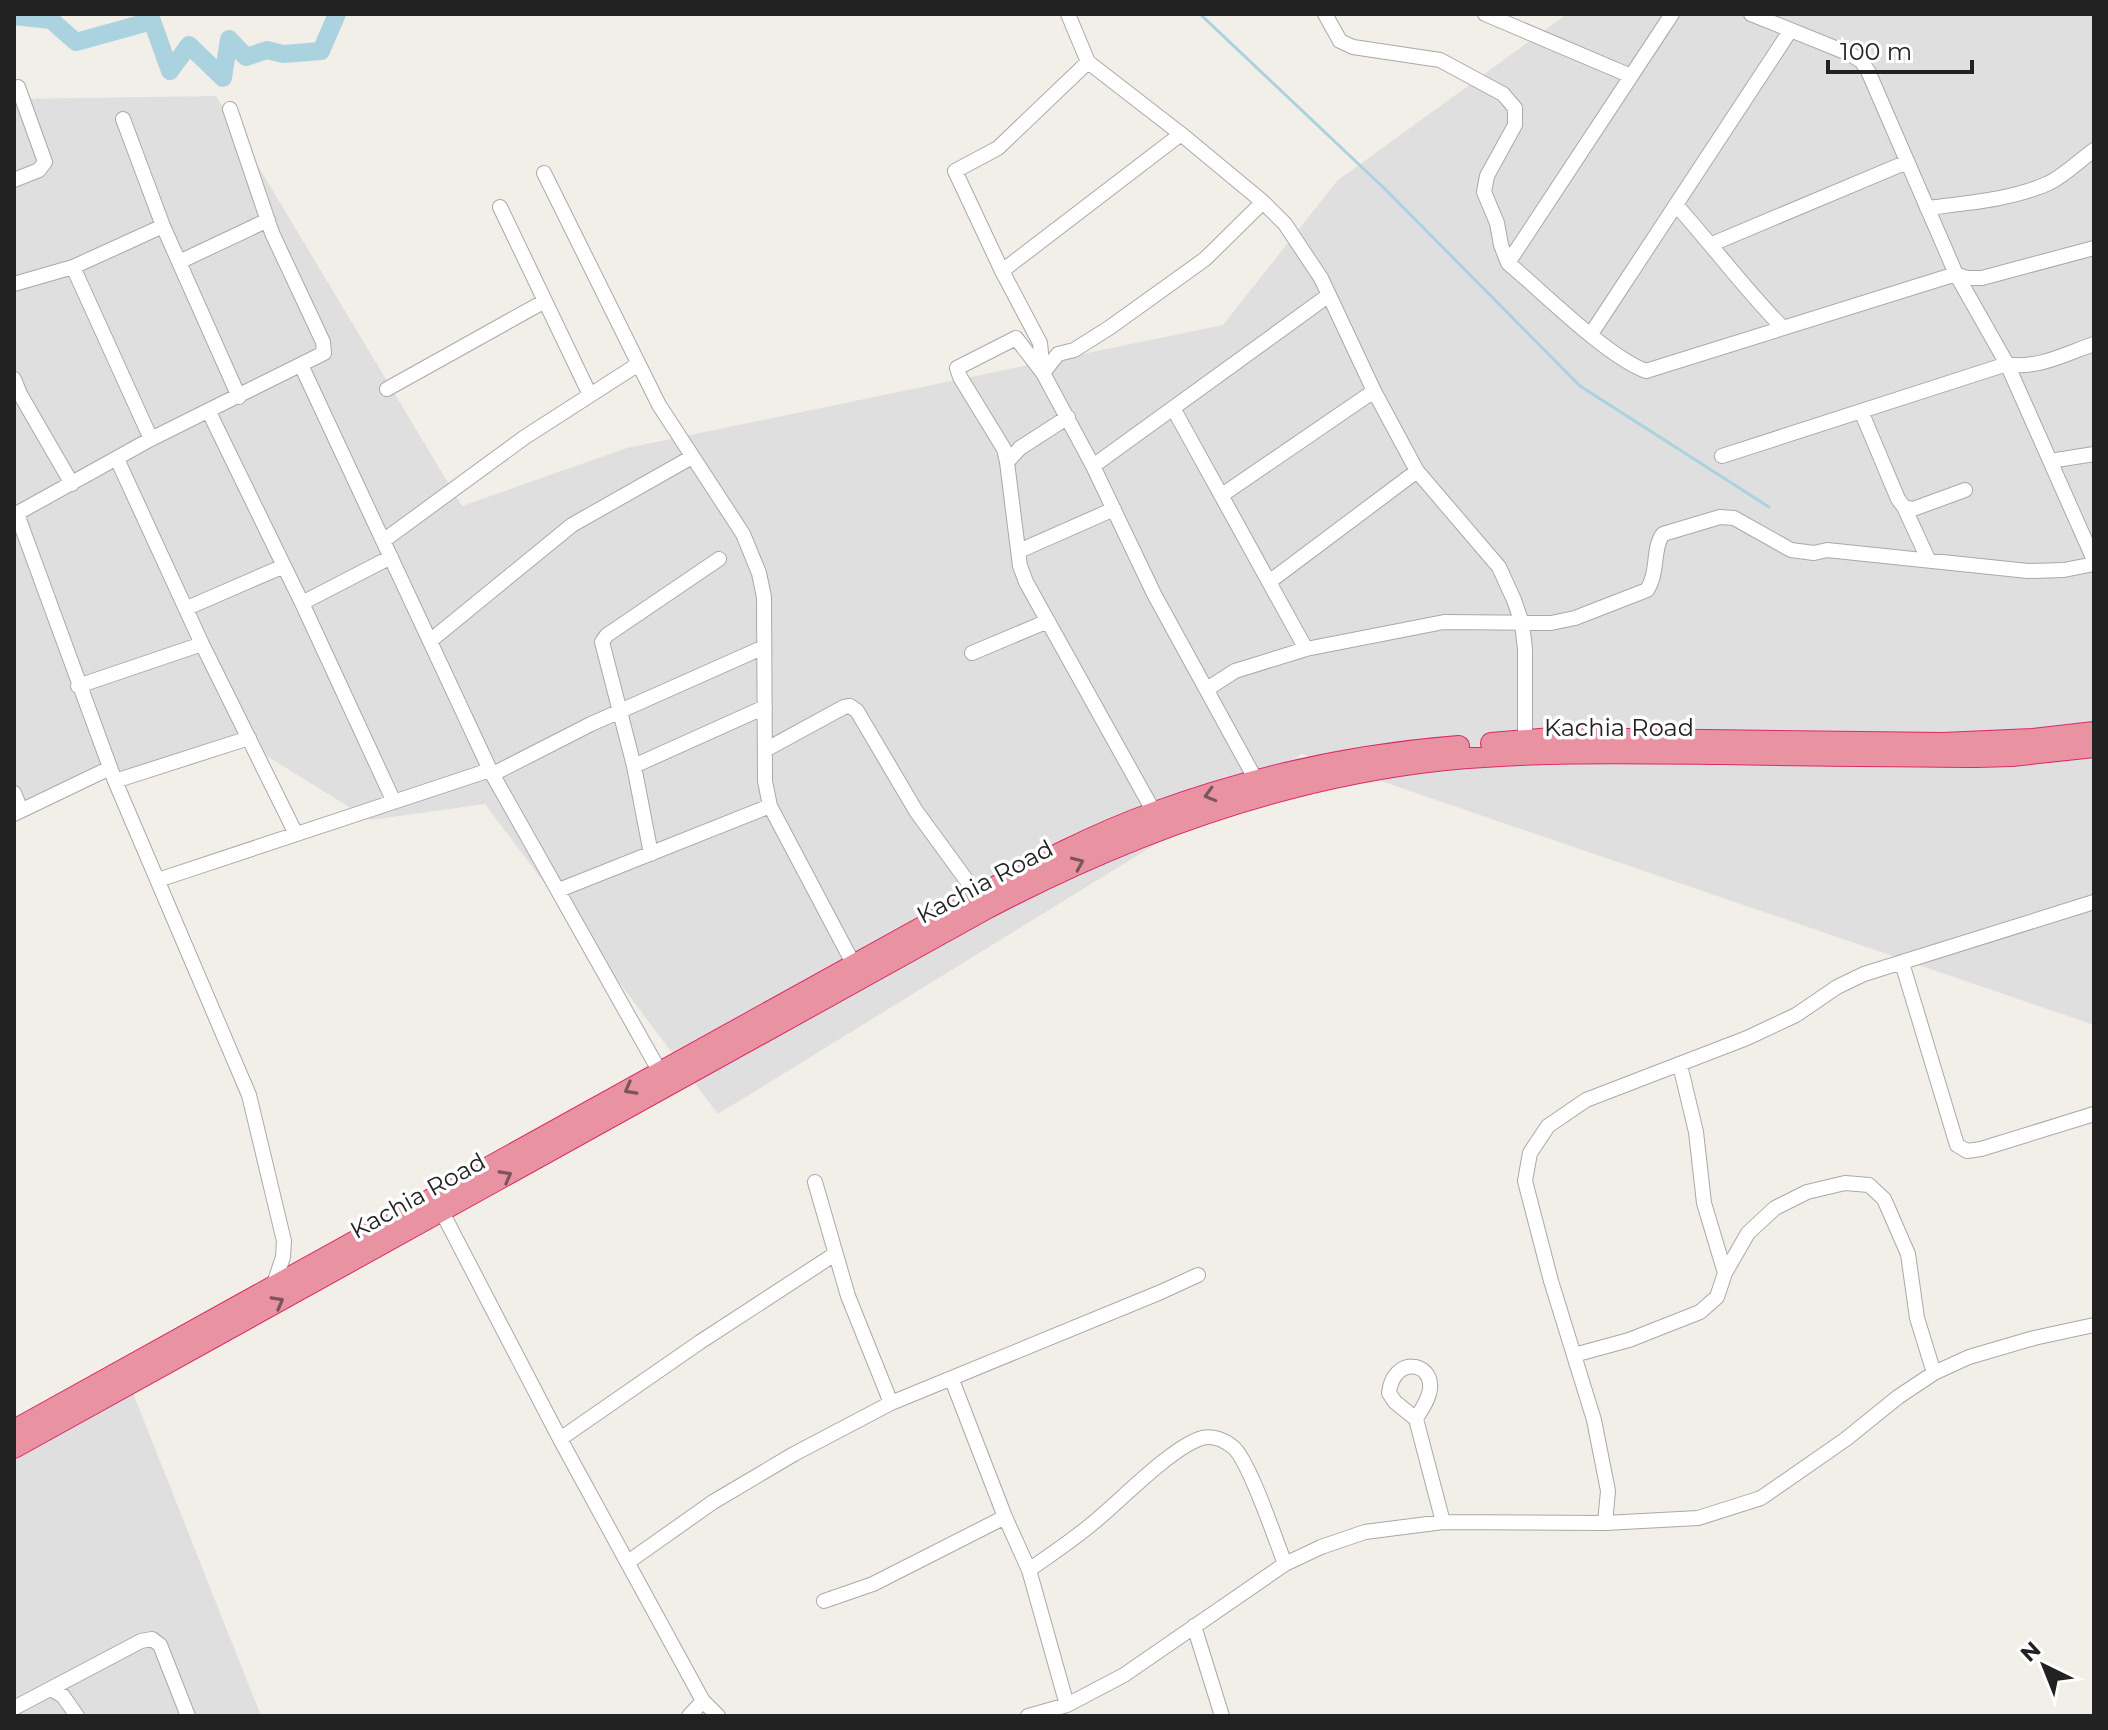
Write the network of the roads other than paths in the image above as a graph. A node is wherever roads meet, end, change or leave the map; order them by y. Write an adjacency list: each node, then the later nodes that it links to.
1 (1068, 14): 7 (street)
2 (1325, 14): 26 (street)
3 (1485, 14): 8 (street)
4 (1672, 14): 8 (street)
5 (1751, 14): 6 (street)
6 (1790, 31): 14 (street); 18 (street)
7 (1088, 62): 12 (street); 28 (street)
8 (1631, 76): 26 (street)
9 (18, 87): 16 (street)
10 (230, 109): 21 (street)
11 (123, 119): 22 (street)
12 (1181, 134): 17 (street); 28 (street)
13 (2094, 150): 20 (street)
14 (1907, 162): 20 (street); 23 (street)
15 (544, 173): 38 (street)
16 (14, 180)
17 (1263, 202): 31 (street); 39 (street)
18 (1677, 206): 23 (street); 34 (street)
19 (500, 207): 32 (street)
20 (1927, 208): 29 (street)
21 (268, 220): 25 (street); 37 (street)
22 (163, 226): 25 (street); 27 (street)
23 (1712, 244): 33 (street)
24 (2094, 248): 29 (street)
25 (179, 262): 44 (street)
26 (1508, 263): 34 (street)
27 (73, 267): 30 (street); 49 (street)
28 (1002, 271): 39 (street)
29 (1956, 274): 33 (street); 36 (street)
30 (14, 284)
31 (1329, 295): 42 (street); 45 (street)
32 (545, 301): 41 (street); 43 (street)
33 (1782, 327): 34 (street)
34 (1591, 334)
35 (2094, 344): 36 (street)
36 (2007, 364): 46 (street); 54 (street)
37 (301, 365): 44 (street); 65 (street)
38 (637, 365): 43 (street); 52 (street)
39 (1043, 373): 48 (street); 55 (street)
40 (14, 379): 59 (street)
41 (387, 389)
42 (1374, 391): 57 (street); 61 (street)
43 (590, 395): 65 (street)
44 (239, 397): 47 (street)
45 (1173, 408): 56 (street); 61 (street)
46 (1861, 411): 50 (street); 62 (street)
47 (209, 412): 49 (street); 71 (street)
48 (1068, 417): 55 (street); 56 (street)
49 (151, 439): 53 (street)
50 (1722, 456)
51 (2088, 456): 54 (street); 58 (street)
52 (692, 457): 77 (street); 79 (street)
53 (117, 459): 59 (street); 74 (street)
54 (2050, 461): 58 (street)
55 (1007, 462): 66 (street)
56 (1093, 466): 63 (street)
57 (1417, 471): 72 (street); 76 (street)
58 (2059, 483): 70 (street)
59 (72, 484): 64 (street)
60 (1965, 490): 62 (street)
61 (1222, 495): 72 (street)
62 (1904, 507): 69 (street)
63 (1114, 509): 66 (street); 83 (street)
64 (15, 515): 82 (street)
65 (383, 541): 67 (street)
66 (1019, 551): 75 (street)
67 (391, 557): 73 (street); 77 (street)
68 (719, 559): 85 (street)
69 (1928, 559): 70 (street); 76 (street)
70 (2094, 562)
71 (284, 566): 73 (street); 74 (street)
72 (1269, 582): 80 (street)
73 (302, 603): 96 (street)
74 (187, 608): 78 (street)
75 (1048, 621): 81 (street); 99 (street)
76 (1522, 623): 80 (street); 88 (street)
77 (430, 641): 92 (street)
78 (202, 644): 82 (street); 87 (street)
79 (764, 647): 84 (street); 85 (street)
80 (1306, 649): 83 (street)
81 (972, 653)
82 (78, 686): 93 (street)
83 (1207, 689): 94 (street)
84 (765, 707): 90 (street); 91 (street)
85 (620, 711): 91 (street); 92 (street)
86 (2094, 732): 88 (highway, Kachia Road)
87 (249, 738): 93 (street); 100 (street)
88 (1525, 740): 94 (highway, Kachia Road)
89 (2094, 749): 112 (highway, Kachia Road, one-way to 89)
90 (765, 750): 97 (street); 104 (street)
91 (634, 766): 101 (street)
92 (492, 772): 96 (street); 103 (street)
93 (113, 774): 98 (street); 102 (street)
94 (1257, 782): 99 (highway, Kachia Road, one-way to 99)
95 (14, 793): 98 (street)
96 (394, 802): 100 (street)
97 (770, 806): 101 (street); 107 (street)
98 (17, 812)
99 (1154, 812): 104 (highway, Kachia Road)
100 (296, 834): 102 (street)
101 (651, 854): 103 (street)
102 (158, 880): 116 (street)
103 (559, 890): 109 (street)
104 (978, 896): 107 (highway, Kachia Road)
105 (2094, 902): 106 (street)
106 (1902, 963): 108 (street); 110 (street)
107 (854, 965): 109 (highway, Kachia Road)
108 (1680, 1065): 114 (street); 118 (street)
109 (660, 1072): 116 (highway, Kachia Road, one-way to 116)
110 (2094, 1114)
111 (815, 1182): 113 (street)
112 (442, 1212): 124 (street); 125 (highway, Kachia Road, one-way to 112)
113 (835, 1254): 121 (street); 124 (street)
114 (1725, 1273): 118 (street); 119 (street)
115 (1198, 1275): 120 (street)
116 (273, 1287): 123 (highway, Kachia Road)
117 (2094, 1325): 119 (street)
118 (1574, 1355): 128 (street)
119 (1934, 1373): 128 (street)
120 (952, 1380): 121 (street); 126 (street)
121 (891, 1403): 129 (street)
122 (1416, 1419): 127 (street)
123 (14, 1430)
124 (560, 1439): 129 (street)
125 (14, 1448)
126 (1005, 1517): 131 (street); 132 (street)
127 (1443, 1522): 128 (street); 130 (street)
128 (1605, 1523)
129 (628, 1562): 135 (street)
130 (1285, 1564): 131 (street); 133 (street)
131 (1029, 1570): 136 (street)
132 (824, 1601)
133 (1194, 1626): 136 (street); 143 (street)
134 (51, 1689): 137 (street); 138 (street); 139 (street)
135 (703, 1701): 140 (street); 141 (street)
136 (1067, 1705): 142 (street)
137 (14, 1708)
138 (77, 1716)
139 (188, 1716)
140 (689, 1716)
141 (718, 1716)
142 (1028, 1716)
143 (1222, 1716)

